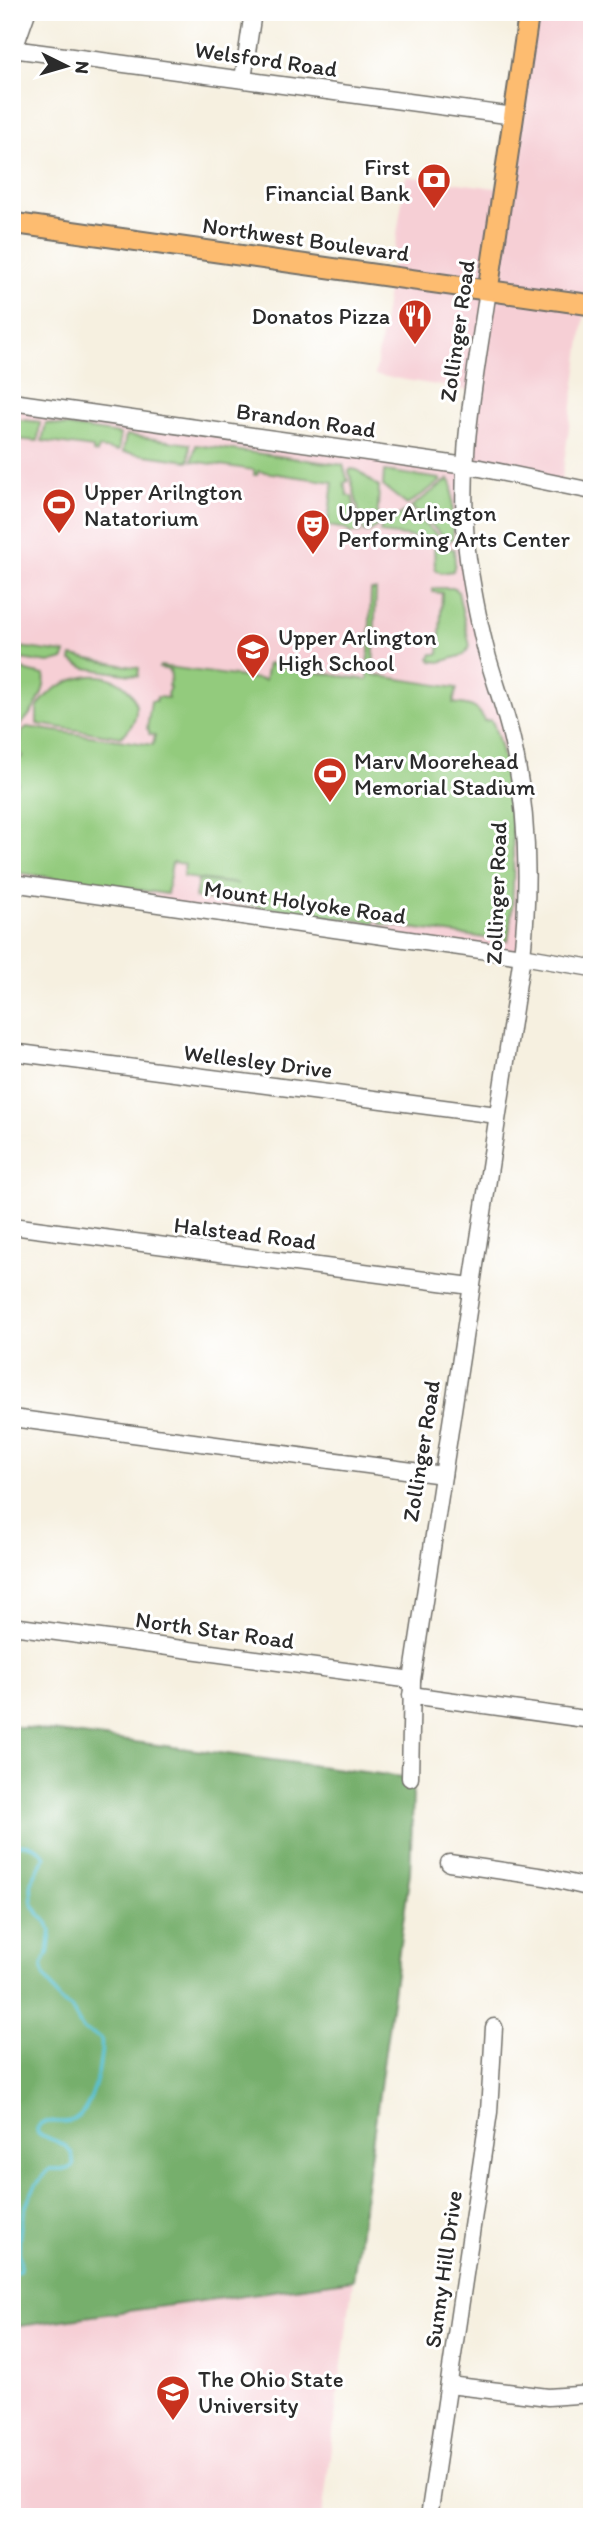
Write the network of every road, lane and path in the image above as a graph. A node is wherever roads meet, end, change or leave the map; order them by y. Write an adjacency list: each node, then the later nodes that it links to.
1 (27, 12): 4 (street)
2 (253, 12): 5 (street)
3 (529, 12): 6 (main road, Zollinger Road)
4 (13, 49): 5 (street, Welsford Road)
5 (243, 79): 6 (street, Welsford Road)
6 (514, 116): 8 (main road, Zollinger Road)
7 (12, 223): 8 (main road, Northwest Boulevard)
8 (488, 290): 9 (main road, Northwest Boulevard); 11 (street, Zollinger Road)
9 (592, 304)
10 (12, 402): 11 (street, Brandon Road)
11 (465, 465): 12 (street, Brandon Road); 14 (street, Zollinger Road)
12 (592, 491)
13 (12, 883): 14 (street, Mount Holyoke Road)
14 (522, 956): 15 (street, Mount Holyoke Road); 17 (street, Zollinger Road)
15 (592, 968)
16 (12, 1052): 17 (street, Wellesley Drive)
17 (497, 1115): 19 (street, Zollinger Road)
18 (12, 1226): 19 (street, Halstead Road)
19 (471, 1286): 21 (street, Zollinger Road)
20 (12, 1418): 21 (street)
21 (443, 1475): 23 (street, Zollinger Road)
22 (12, 1626): 23 (street, North Star Road)
23 (411, 1688): 24 (street, North Star Road); 25 (street, Zollinger Road)
24 (592, 1718)
25 (410, 1778)
26 (449, 1863): 27 (street)
27 (592, 1888)
28 (494, 2027): 29 (street, Sunny Hill Drive)
29 (449, 2385): 30 (street); 31 (street, Sunny Hill Drive)
30 (592, 2394)
31 (429, 2517)

